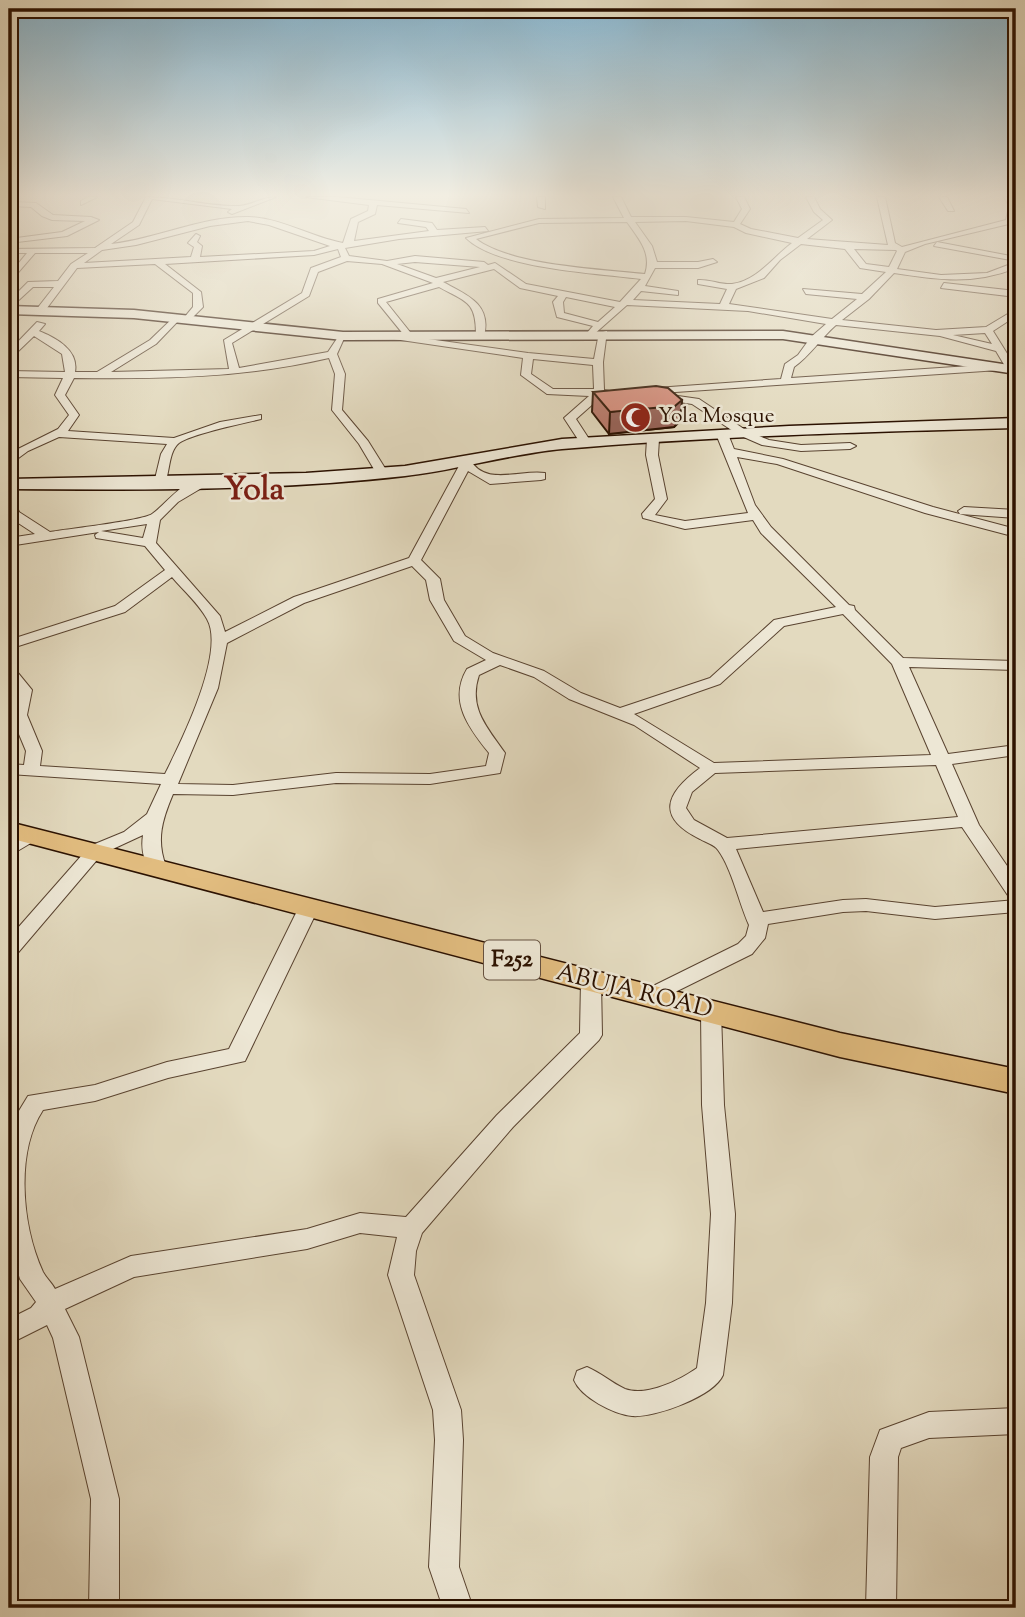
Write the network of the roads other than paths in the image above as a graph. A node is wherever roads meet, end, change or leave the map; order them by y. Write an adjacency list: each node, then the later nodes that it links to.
1 (69, 272): 17 (street)
2 (172, 272): 32 (street)
3 (313, 272): 34 (street)
4 (411, 272): 16 (street)
5 (473, 272): 16 (street)
6 (506, 272): 25 (street)
7 (612, 272): 14 (street)
8 (649, 272): 14 (street)
9 (764, 272): 19 (street)
10 (891, 272): 26 (street)
11 (895, 272): 13 (street)
12 (997, 272): 13 (street)
13 (959, 276): 21 (street)
14 (647, 277): 20 (street)
15 (701, 282): 19 (street)
16 (437, 283): 39 (street); 42 (street)
17 (60, 284): 27 (street); 30 (street)
18 (944, 286): 21 (street)
19 (732, 287): 29 (street)
20 (640, 288): 23 (street); 28 (street)
21 (962, 289): 24 (street)
22 (806, 291): 26 (street)
23 (675, 293)
24 (1016, 294)
25 (562, 296): 28 (street); 35 (street)
26 (866, 297): 33 (street)
27 (10, 303): 30 (main road)
28 (622, 304): 29 (street); 35 (street)
29 (724, 306): 33 (street)
30 (47, 310): 32 (main road); 37 (street)
31 (1016, 312): 36 (street)
32 (182, 319): 34 (main road); 56 (street)
33 (836, 322): 38 (street); 43 (street)
34 (251, 326): 40 (main road); 51 (street)
35 (598, 330): 39 (main road); 43 (main road); 50 (street)
36 (988, 330): 38 (street); 44 (street)
37 (32, 332): 49 (street); 55 (street)
38 (936, 333): 44 (street)
39 (481, 334): 42 (main road)
40 (343, 336): 41 (main road); 46 (street)
41 (390, 336): 42 (main road); 48 (street)
42 (410, 336)
43 (814, 339): 47 (main road); 57 (street)
44 (998, 348): 45 (street); 52 (street)
45 (1016, 348)
46 (332, 354): 51 (street); 76 (street)
47 (914, 355): 52 (main road); 53 (street)
48 (528, 356): 50 (street); 59 (street)
49 (9, 357)
50 (598, 362): 59 (street)
51 (235, 371): 56 (street)
52 (1011, 371): 53 (street)
53 (914, 373): 57 (street)
54 (9, 374): 55 (street)
55 (71, 374): 56 (street); 65 (street)
56 (101, 374)
57 (785, 382): 58 (street)
58 (699, 387): 60 (street); 61 (street)
59 (598, 393): 60 (street); 69 (street)
60 (619, 393): 61 (street)
61 (695, 401): 64 (street)
62 (257, 417): 68 (street)
63 (1011, 423): 64 (main road)
64 (743, 433): 66 (main road); 70 (street)
65 (58, 434): 68 (street); 74 (street)
66 (722, 434): 67 (main road); 72 (street)
67 (653, 439): 69 (main road); 84 (street)
68 (175, 440): 78 (street)
69 (585, 442): 73 (main road)
70 (788, 445): 71 (street); 75 (street)
71 (850, 446)
72 (729, 452): 75 (street); 84 (street)
73 (465, 462): 76 (main road); 77 (street); 91 (street)
74 (9, 464): 79 (street)
75 (785, 464): 82 (street)
76 (382, 473): 80 (main road)
77 (541, 476)
78 (160, 483): 79 (main road); 80 (main road)
79 (14, 484)
80 (177, 491): 85 (street)
81 (9, 502): 88 (street)
82 (929, 510): 83 (street); 87 (street)
83 (1016, 514)
84 (757, 516): 93 (street)
85 (154, 519): 86 (street); 90 (street)
86 (81, 533): 88 (street); 90 (street)
87 (1016, 533)
88 (50, 537): 89 (street)
89 (9, 542)
90 (149, 543): 92 (street)
91 (414, 561): 94 (street); 96 (street)
92 (173, 570): 94 (street); 95 (street)
93 (849, 609): 97 (street); 100 (street)
94 (220, 640): 106 (street)
95 (9, 645)
96 (500, 660): 100 (street); 106 (street)
97 (899, 662): 98 (street); 102 (street)
98 (1016, 665)
99 (9, 671): 105 (street)
100 (621, 713): 103 (street)
101 (1016, 750): 102 (street)
102 (944, 760): 103 (street); 108 (street)
103 (711, 768): 110 (street)
104 (9, 769): 105 (street)
105 (31, 771): 106 (street)
106 (171, 784): 107 (street)
107 (154, 817): 111 (street); 112 (street)
108 (969, 821): 110 (street); 113 (street)
109 (16, 839): 111 (main road, ABUJA ROAD / F252)
110 (724, 844): 116 (street)
111 (96, 850): 112 (main road, ABUJA ROAD / F252); 117 (street)
112 (157, 866): 115 (main road, ABUJA ROAD / F252)
113 (1016, 893)
114 (1016, 906): 116 (street)
115 (309, 907): 118 (main road, ABUJA ROAD / F252); 123 (street)
116 (756, 919): 119 (street)
117 (9, 950)
118 (591, 981): 119 (main road, ABUJA ROAD / F252); 122 (street)
119 (650, 996): 120 (main road, ABUJA ROAD / F252)
120 (711, 1012): 121 (main road, ABUJA ROAD / F252); 125 (street)
121 (1016, 1082)
122 (412, 1228): 123 (street); 128 (street)
123 (50, 1304): 124 (street); 127 (street)
124 (9, 1332)
125 (587, 1380)
126 (1016, 1421): 129 (street)
127 (104, 1608)
128 (458, 1608)
129 (881, 1608)

